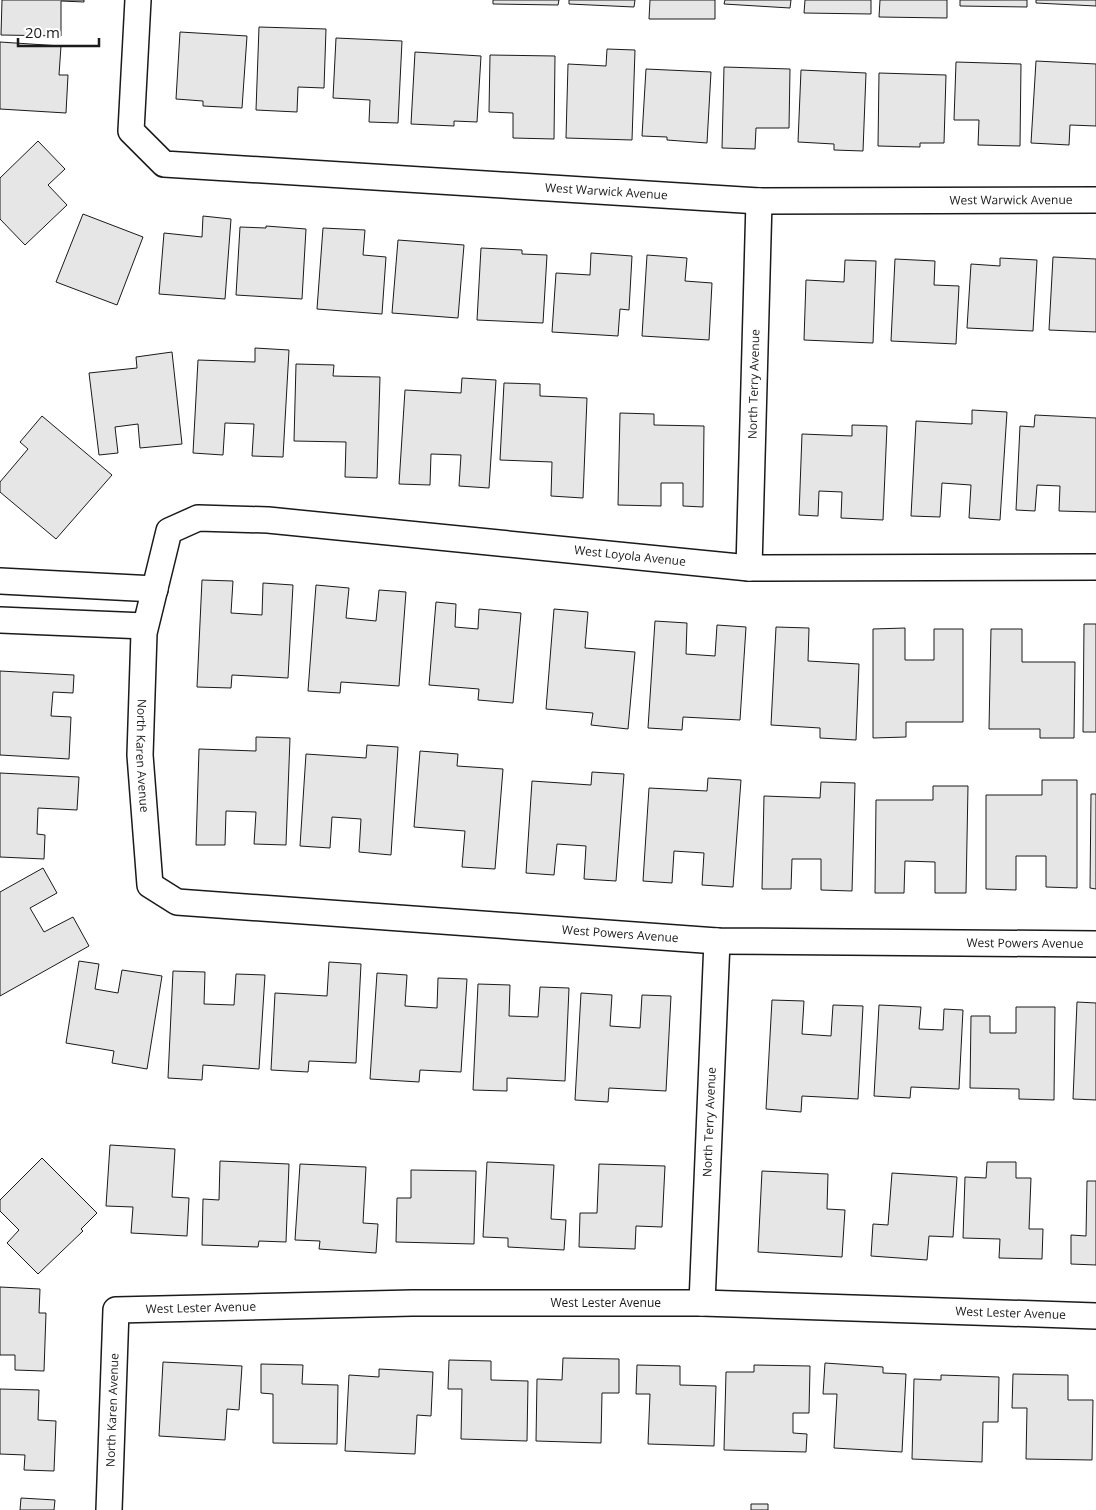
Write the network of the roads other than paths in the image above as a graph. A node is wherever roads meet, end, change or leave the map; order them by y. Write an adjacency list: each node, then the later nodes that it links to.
1 (138, 0): 2 (street, West Warwick Avenue)
2 (760, 200): 3 (street, West Warwick Avenue); 6 (street, North Terry Avenue)
3 (1096, 200)
4 (169, 531): 6 (street, West Loyola Avenue); 8 (street, North Karen Avenue)
5 (1096, 567): 6 (street, West Loyola Avenue)
6 (749, 568)
7 (0, 581): 8 (street)
8 (154, 589): 10 (street, North Karen Avenue)
9 (0, 620): 10 (street)
10 (145, 626): 11 (street, North Karen Avenue)
11 (150, 885): 12 (street, West Powers Avenue)
12 (717, 941): 13 (street, West Powers Avenue); 14 (street, North Terry Avenue)
13 (1096, 944)
14 (702, 1303): 15 (street, West Lester Avenue); 16 (street, West Lester Avenue)
15 (116, 1310): 17 (street, North Karen Avenue)
16 (1096, 1316)
17 (109, 1510)

